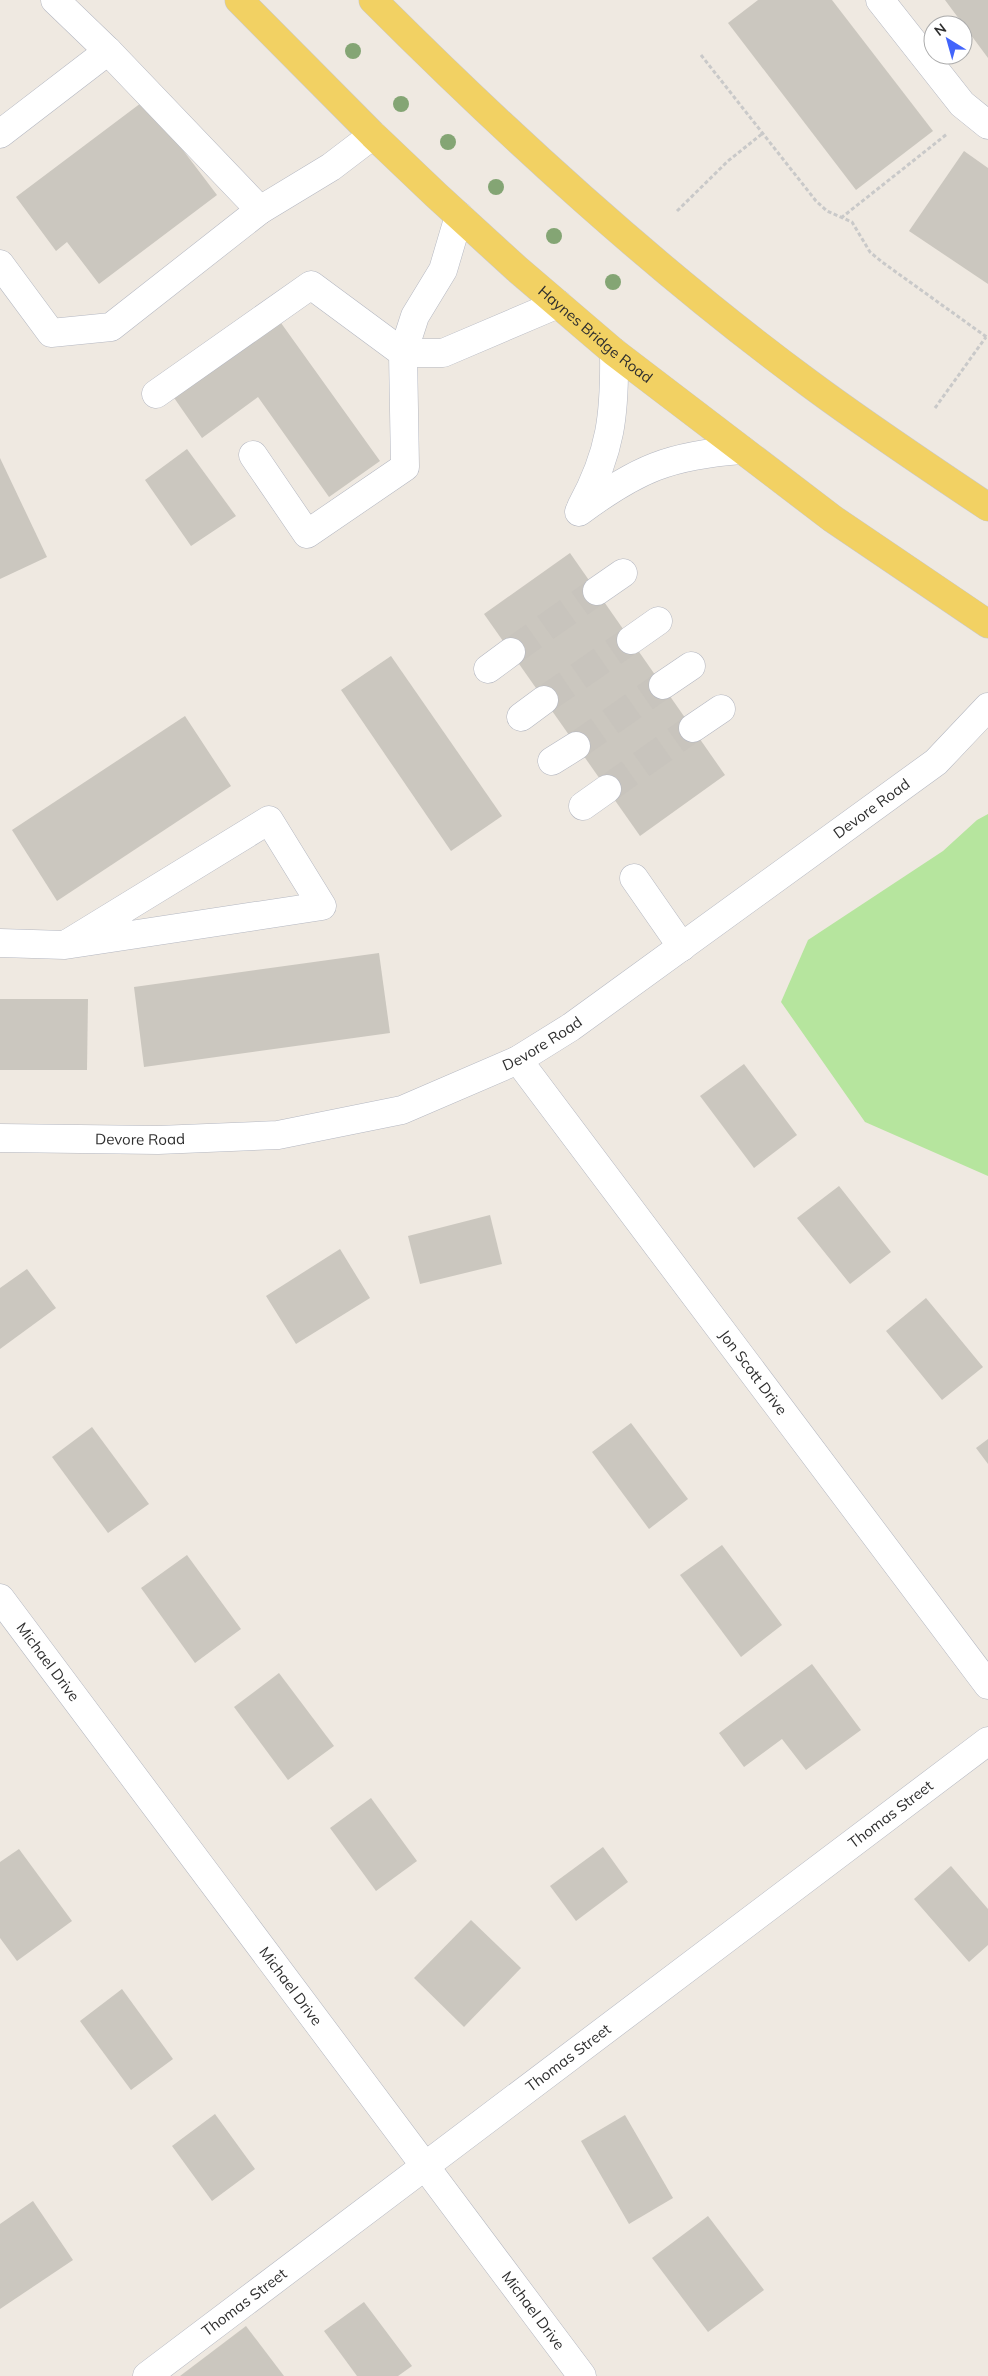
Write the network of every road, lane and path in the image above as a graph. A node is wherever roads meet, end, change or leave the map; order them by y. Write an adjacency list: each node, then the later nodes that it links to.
1 (55, 0): 5 (street)
2 (240, 0): 10 (main road, Haynes Bridge Road)
3 (373, 0): 24 (main road)
4 (880, 0): 7 (street)
5 (108, 51): 9 (street); 11 (street)
6 (701, 55): 8 (path)
7 (979, 117): 14 (path)
8 (762, 133): 12 (path); 14 (path)
9 (0, 134)
10 (373, 135): 11 (street); 13 (main road, Haynes Bridge Road)
11 (260, 210): 15 (street)
12 (677, 211)
13 (459, 216): 16 (main road, Haynes Bridge Road); 19 (street)
14 (841, 218): 17 (path)
15 (0, 264)
16 (558, 304): 18 (main road, Haynes Bridge Road); 19 (street)
17 (987, 337): 21 (path)
18 (614, 352): 22 (main road, Haynes Bridge Road); 22 (street)
19 (403, 353): 20 (street); 23 (street)
20 (156, 394)
21 (935, 408)
22 (742, 450): 28 (main road, Haynes Bridge Road)
23 (253, 455)
24 (988, 507)
25 (624, 573): 26 (street)
26 (597, 591)
27 (658, 621): 29 (street)
28 (988, 624)
29 (631, 640)
30 (511, 652): 32 (street)
31 (691, 666): 33 (street)
32 (488, 669)
33 (663, 686)
34 (544, 700): 37 (street)
35 (988, 707): 46 (street, Devore Road)
36 (721, 709): 38 (street)
37 (521, 717)
38 (693, 728)
39 (576, 746): 40 (street)
40 (552, 761)
41 (607, 789): 42 (street)
42 (583, 806)
43 (634, 878): 46 (street)
44 (0, 942): 45 (street)
45 (65, 945): 45 (street)
46 (682, 947): 47 (street, Devore Road)
47 (518, 1060): 48 (street, Devore Road); 50 (street, Jon Scott Drive)
48 (0, 1138)
49 (0, 1598): 52 (street, Michael Drive)
50 (988, 1685)
51 (988, 1741): 52 (street, Thomas Street)
52 (426, 2166): 53 (street, Thomas Street); 54 (street, Michael Drive)
53 (147, 2376)
54 (582, 2376)

